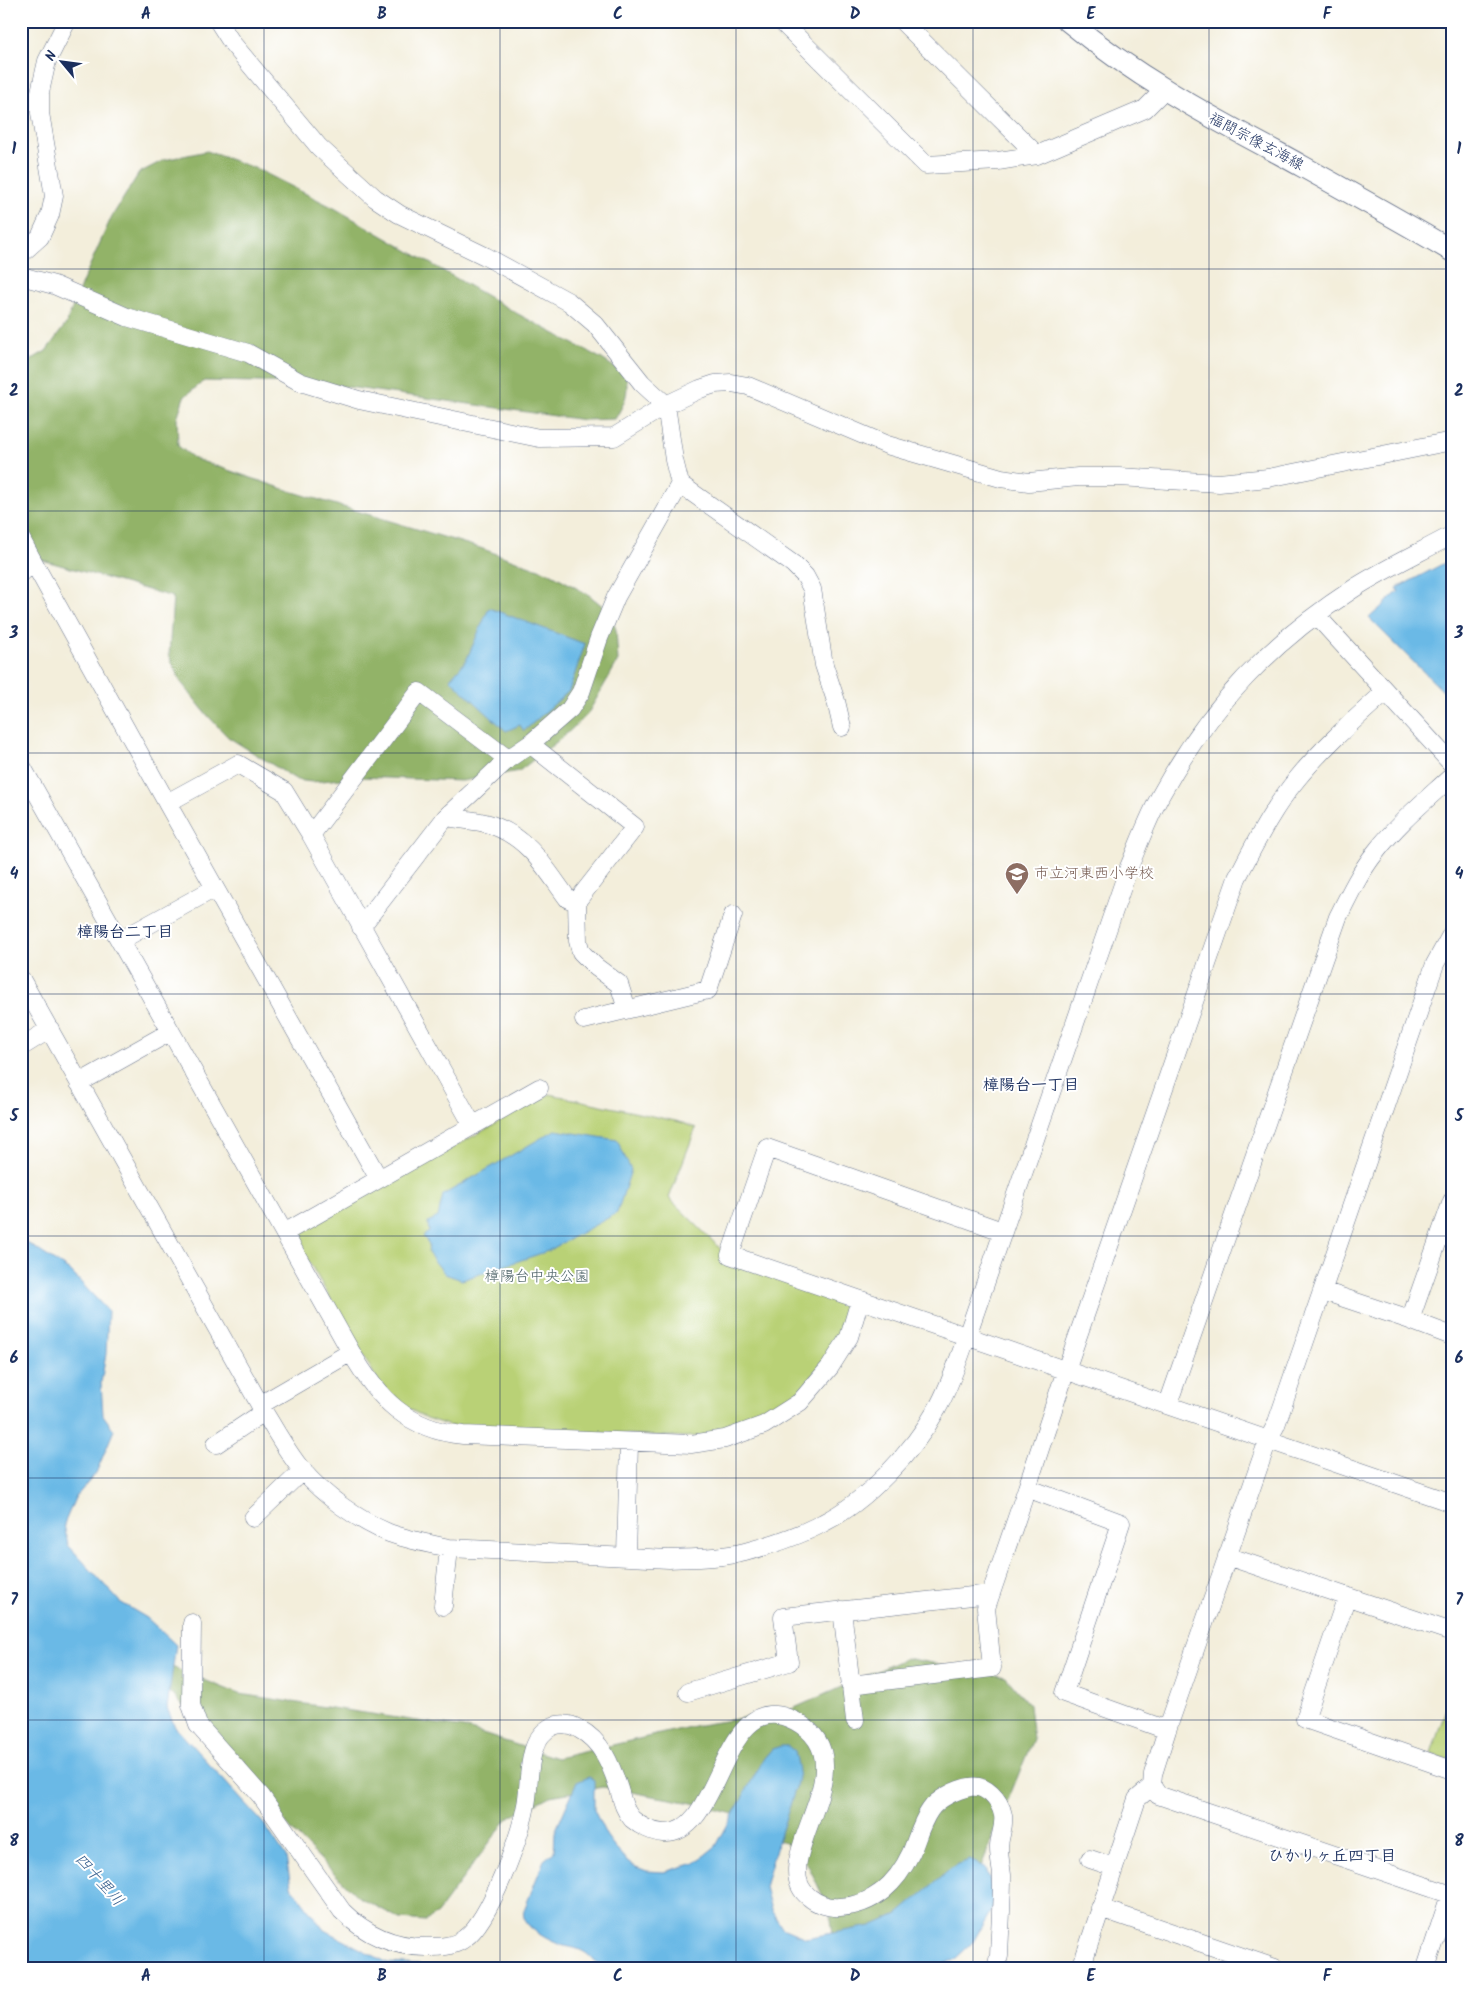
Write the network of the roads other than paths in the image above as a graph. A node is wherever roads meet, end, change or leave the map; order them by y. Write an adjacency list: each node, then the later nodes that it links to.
1 (67, 21): 9 (street)
2 (218, 21): 11 (street)
3 (781, 21): 7 (street)
4 (902, 21): 7 (street)
5 (1068, 21): 6 (main road, 福間宗像玄海線)
6 (1165, 89): 7 (street); 8 (main road, 福間宗像玄海線)
7 (1037, 155)
8 (1452, 251)
9 (21, 254)
10 (21, 276): 11 (street)
11 (666, 405): 12 (street); 13 (street)
12 (1452, 441)
13 (680, 484): 19 (street); 20 (street)
14 (1452, 535): 17 (street)
15 (21, 539): 16 (street)
16 (28, 568): 25 (street)
17 (1316, 615): 18 (street); 45 (street)
18 (1385, 692): 22 (street); 53 (street)
19 (842, 727)
20 (530, 744): 21 (street); 29 (street)
21 (508, 759): 26 (street); 27 (street)
22 (1452, 764)
23 (21, 766): 33 (street)
24 (1452, 776): 54 (street)
25 (168, 803): 27 (street); 28 (street)
26 (446, 817): 29 (street); 31 (street)
27 (311, 835): 31 (street)
28 (215, 888): 33 (street); 43 (street)
29 (577, 901): 35 (street)
30 (733, 915): 35 (street)
31 (361, 927): 42 (street)
32 (1452, 933): 47 (street)
33 (121, 940): 38 (street)
34 (21, 979): 37 (street)
35 (627, 1009): 36 (street)
36 (584, 1020)
37 (50, 1029): 39 (street); 40 (street)
38 (170, 1032): 40 (street); 46 (street)
39 (21, 1047)
40 (80, 1084): 55 (street)
41 (540, 1088): 42 (street)
42 (473, 1126): 43 (street)
43 (379, 1179): 46 (street)
44 (1452, 1201): 49 (street)
45 (1002, 1231): 48 (street); 50 (street)
46 (284, 1233): 52 (street)
47 (1322, 1291): 49 (street); 56 (street)
48 (860, 1300): 50 (street); 57 (street)
49 (1410, 1320): 51 (street)
50 (968, 1336): 53 (street); 64 (street)
51 (1452, 1336)
52 (351, 1352): 55 (street); 57 (street)
53 (1066, 1370): 54 (street); 60 (street)
54 (1168, 1404): 56 (street)
55 (262, 1408): 58 (street); 59 (street)
56 (1268, 1440): 61 (street); 65 (street)
57 (629, 1443): 64 (street)
58 (216, 1444)
59 (303, 1470): 62 (street); 63 (street)
60 (1027, 1488): 66 (street); 75 (street)
61 (1452, 1503)
62 (253, 1518)
63 (449, 1548): 64 (street); 68 (street)
64 (626, 1556)
65 (1227, 1556): 67 (street); 75 (street)
66 (990, 1594): 69 (street); 72 (street)
67 (1347, 1596): 71 (street); 76 (street)
68 (443, 1606)
69 (842, 1610): 72 (street); 73 (street)
70 (192, 1623): 82 (street)
71 (1452, 1632)
72 (850, 1685): 74 (street)
73 (688, 1692)
74 (855, 1720)
75 (1167, 1730): 77 (street)
76 (1452, 1770)
77 (1152, 1786): 79 (street); 80 (street)
78 (1090, 1859): 79 (street)
79 (1114, 1867): 81 (street)
80 (1451, 1895): 85 (street)
81 (1100, 1908): 83 (street); 84 (street)
82 (996, 1968)
83 (1081, 1968)
84 (1274, 1968)
85 (1426, 1968)

